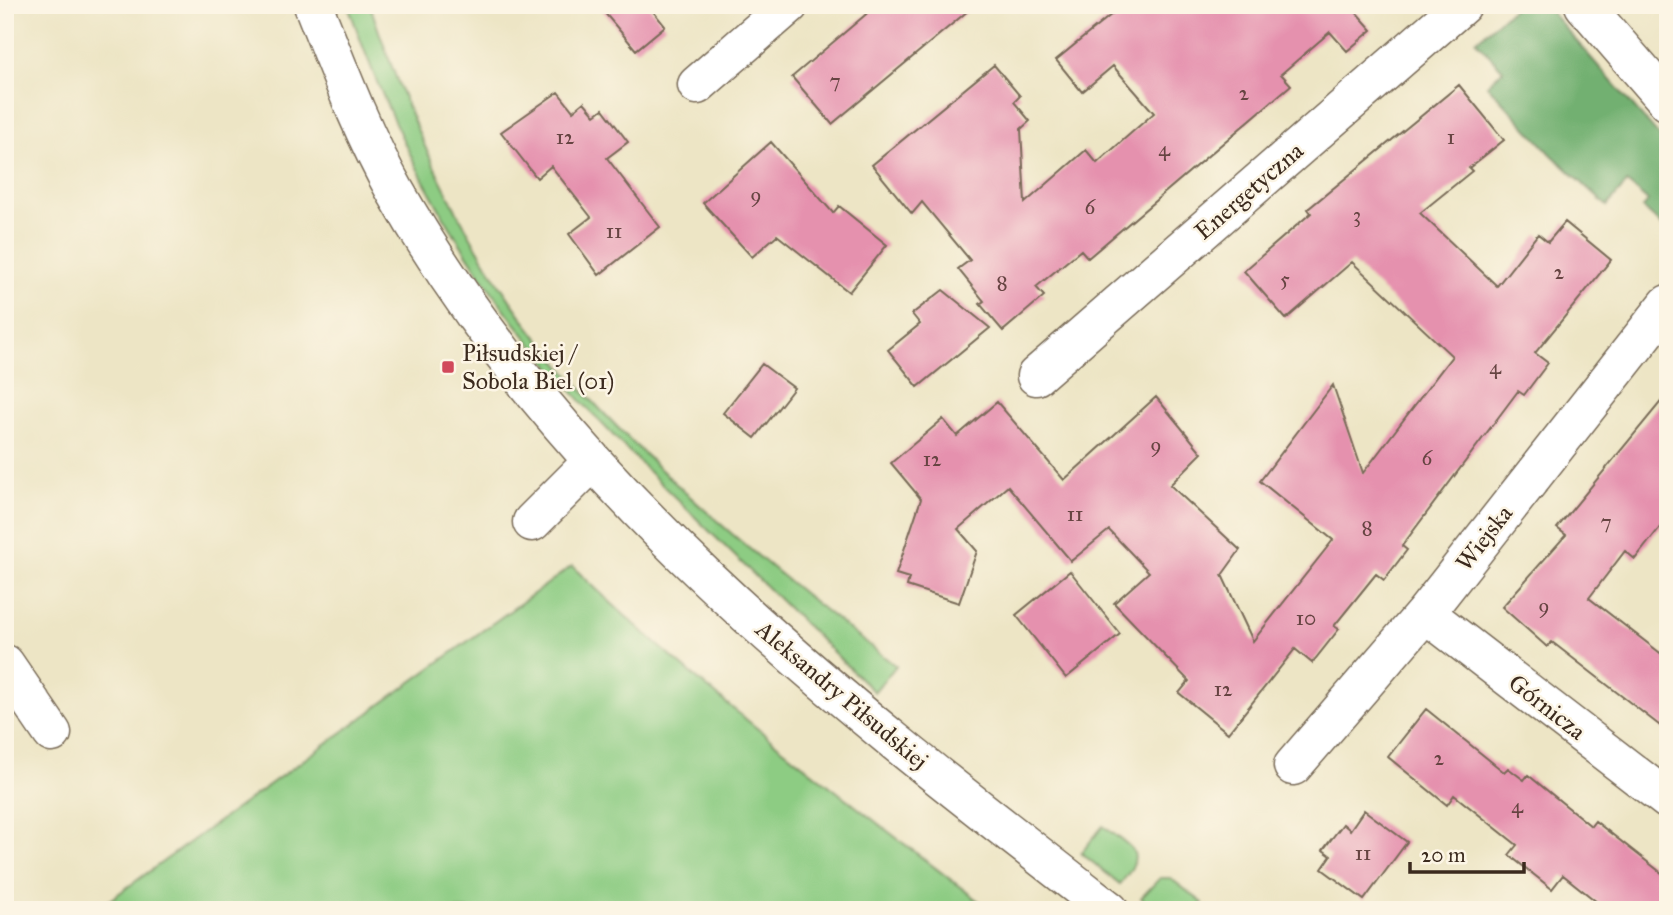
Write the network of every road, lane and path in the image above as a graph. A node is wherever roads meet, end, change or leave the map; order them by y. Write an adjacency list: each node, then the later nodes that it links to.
1 (313, 5): 9 (street, Aleksandry Piłsudskiej)
2 (789, 5): 5 (street)
3 (1462, 5): 8 (street, Energetyczna)
4 (1584, 5): 6 (street)
5 (696, 85)
6 (1668, 102)
7 (1668, 304): 11 (street, Wiejska)
8 (1036, 376)
9 (592, 463): 10 (street); 16 (street, Aleksandry Piłsudskiej)
10 (532, 522)
11 (1425, 613): 14 (street, Wiejska); 15 (street, Górnicza)
12 (5, 664): 13 (street)
13 (52, 733)
14 (1293, 765)
15 (1668, 800)
16 (1109, 910)

